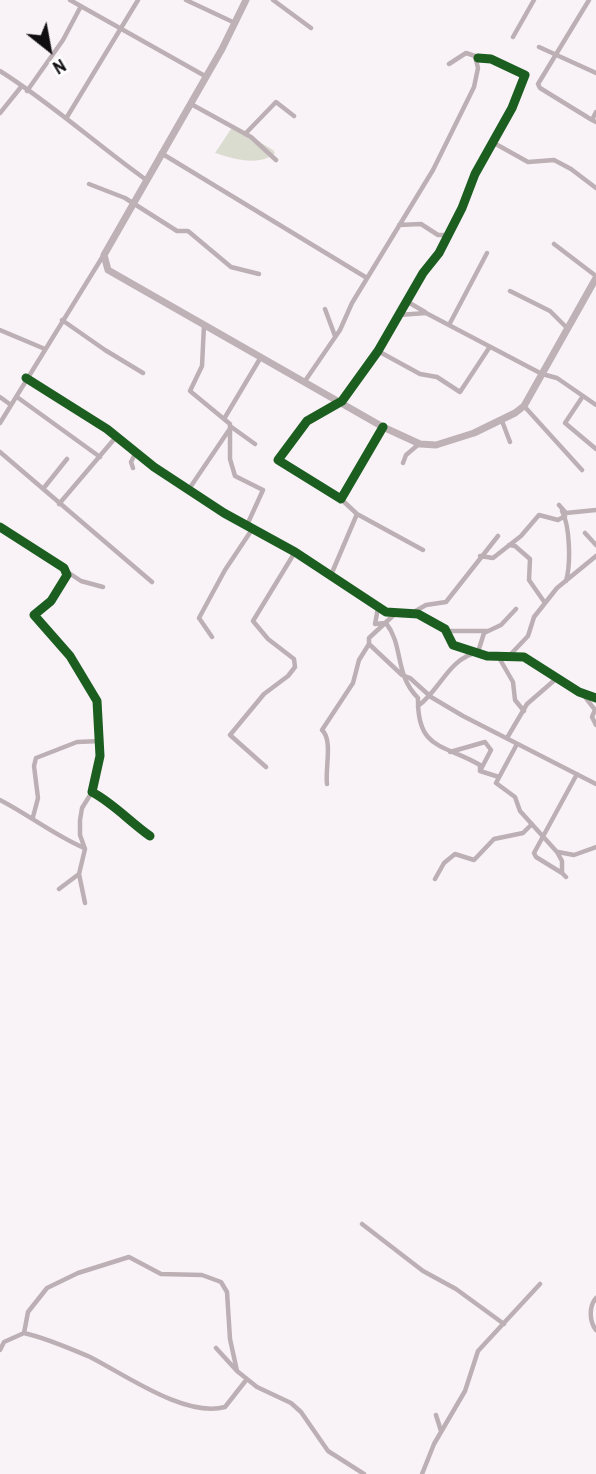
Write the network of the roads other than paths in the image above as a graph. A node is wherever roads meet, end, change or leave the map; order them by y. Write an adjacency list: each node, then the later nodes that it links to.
1 (70, 0): 8 (street)
2 (138, 0): 10 (street)
3 (186, 0): 9 (street)
4 (246, 0): 9 (main road)
5 (273, 0): 11 (street)
6 (534, 0): 12 (street)
7 (589, 0): 14 (street)
8 (81, 6): 10 (street); 21 (street)
9 (235, 23): 19 (main road)
10 (120, 28): 19 (street); 26 (street)
11 (312, 29)
12 (513, 37)
13 (539, 47): 14 (street)
14 (556, 56): 18 (street); 27 (street)
15 (478, 58): 16 (street); 29 (street); 36 (street)
16 (449, 64)
17 (0, 71): 20 (street)
18 (596, 73)
19 (205, 76): 22 (main road)
20 (21, 88): 21 (street); 24 (street)
21 (27, 91): 26 (street)
22 (190, 104): 28 (street); 30 (main road)
23 (596, 112): 27 (street)
24 (0, 113)
25 (295, 116): 28 (street)
26 (67, 117): 32 (street)
27 (594, 121)
28 (245, 134): 31 (street)
29 (494, 143): 34 (street); 37 (street)
30 (161, 153): 32 (main road); 43 (street)
31 (276, 160)
32 (145, 179): 35 (main road)
33 (89, 184): 35 (street)
34 (596, 188)
35 (133, 202): 40 (main road); 41 (street)
36 (399, 225): 37 (street); 43 (street)
37 (446, 235): 45 (street)
38 (554, 244): 42 (street)
39 (487, 253): 51 (street)
40 (104, 255): 49 (street); 50 (main road)
41 (259, 274)
42 (596, 277): 52 (main road)
43 (366, 278): 54 (street)
44 (510, 291): 52 (street)
45 (408, 302): 47 (street); 48 (street)
46 (325, 309): 54 (street)
47 (426, 313): 48 (street); 51 (street)
48 (399, 315): 57 (street)
49 (62, 320): 56 (street); 59 (street)
50 (204, 324): 58 (main road); 70 (street)
51 (449, 325): 55 (street)
52 (566, 327): 60 (main road)
53 (0, 330): 56 (street)
54 (335, 336): 62 (street)
55 (489, 347): 57 (street); 60 (street)
56 (45, 349): 61 (street)
57 (378, 351): 66 (street)
58 (261, 356): 62 (main road); 70 (street)
59 (143, 373)
60 (542, 374): 63 (street); 69 (main road)
61 (26, 378): 65 (street); 75 (street)
62 (305, 381): 66 (main road)
63 (583, 396): 68 (street); 79 (street)
64 (0, 397): 67 (street)
65 (17, 397): 67 (street); 82 (street)
66 (342, 401): 73 (main road); 89 (street)
67 (11, 405): 72 (street)
68 (596, 405)
69 (524, 406): 71 (main road); 86 (street)
70 (224, 419): 74 (street)
71 (502, 421): 76 (street); 78 (main road)
72 (0, 423)
73 (383, 427): 78 (main road); 89 (street)
74 (230, 428): 77 (street); 88 (street); 96 (street)
75 (116, 437): 81 (street); 82 (street)
76 (510, 442)
77 (255, 444)
78 (420, 444): 84 (street)
79 (596, 449)
80 (0, 452): 87 (street)
81 (136, 452): 85 (street); 88 (street)
82 (100, 457): 90 (street)
83 (67, 458): 87 (street)
84 (403, 463)
85 (133, 468)
86 (582, 470)
87 (43, 489): 90 (street)
88 (190, 489): 96 (street)
89 (341, 499): 94 (street)
90 (59, 504): 109 (street)
91 (559, 505): 93 (street)
92 (596, 510): 93 (street)
93 (563, 513): 95 (street); 97 (street)
94 (357, 514): 103 (street); 108 (street)
95 (554, 519): 97 (street); 101 (street)
96 (250, 526): 104 (street); 120 (street)
97 (568, 526): 110 (street)
98 (0, 527): 107 (street)
99 (585, 533): 102 (street)
100 (498, 536): 105 (street)
101 (509, 545): 105 (street); 112 (street)
102 (596, 545)
103 (423, 550)
104 (295, 552): 108 (street); 137 (street)
105 (480, 556): 116 (street)
106 (596, 556): 110 (street)
107 (65, 570): 111 (street); 134 (street)
108 (331, 575): 113 (street)
109 (152, 582)
110 (566, 582): 112 (street)
111 (103, 587)
112 (545, 603): 124 (street)
113 (378, 608): 115 (street); 117 (street)
114 (516, 609): 119 (street)
115 (397, 612): 116 (street); 117 (street)
116 (411, 613): 118 (street)
117 (386, 623): 121 (street); 125 (street)
118 (446, 631): 119 (street); 122 (street)
119 (487, 631): 122 (street)
120 (212, 638)
121 (369, 644): 125 (street); 141 (street)
122 (478, 652): 123 (street); 128 (street)
123 (498, 655): 124 (street); 131 (street)
124 (509, 657): 126 (street)
125 (402, 675): 128 (street); 130 (street)
126 (557, 678): 127 (street); 131 (street)
127 (579, 692): 129 (street); 132 (street)
128 (431, 696): 130 (street); 133 (street)
129 (596, 698)
130 (418, 707): 136 (street)
131 (524, 711): 133 (street)
132 (596, 725)
133 (507, 738): 135 (street)
134 (101, 741): 143 (street); 145 (street)
135 (517, 744): 139 (street); 140 (street)
136 (449, 752): 138 (street); 138 (street)
137 (266, 767)
138 (481, 771): 140 (street)
139 (577, 774): 142 (street); 147 (street)
140 (499, 777): 146 (street)
141 (327, 784)
142 (596, 784)
143 (92, 792): 148 (street); 150 (street)
144 (0, 800): 145 (street)
145 (33, 817): 150 (street)
146 (532, 824): 147 (street); 153 (street)
147 (544, 835): 151 (street); 151 (street)
148 (150, 836)
149 (596, 847): 151 (street)
150 (85, 849): 152 (street)
151 (557, 852)
152 (79, 874): 154 (street); 155 (street)
153 (435, 879)
154 (59, 889)
155 (85, 903)
156 (362, 1224): 159 (street)
157 (540, 1284): 159 (street)
158 (596, 1298): 160 (street)
159 (503, 1324): 167 (street)
160 (596, 1330)
161 (24, 1333): 163 (street); 164 (street); 165 (street)
162 (216, 1348): 164 (street)
163 (0, 1350)
164 (237, 1371): 165 (street)
165 (247, 1378): 168 (street)
166 (436, 1415): 167 (street)
167 (442, 1431): 169 (street)
168 (364, 1474)
169 (422, 1474)

